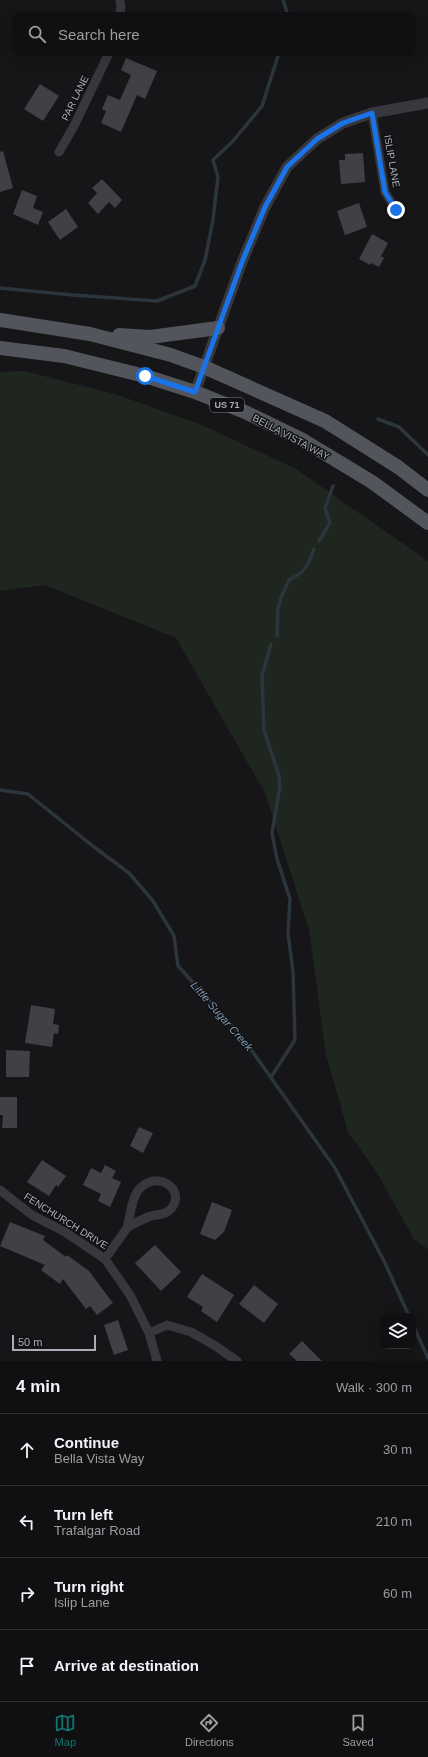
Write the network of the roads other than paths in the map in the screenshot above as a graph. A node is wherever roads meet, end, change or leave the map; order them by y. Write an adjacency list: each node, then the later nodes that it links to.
1 (120, 0): 2 (street)
2 (120, 12)
3 (108, 56): 6 (street, PAR LANE)
4 (428, 103): 5 (street)
5 (372, 113): 7 (street, ISLIP LANE); 9 (street)
6 (59, 152)
7 (396, 210)
8 (0, 320): 10 (main road, US 71)
9 (218, 328): 10 (main road); 12 (street)
10 (90, 334): 12 (main road, US 71)
11 (0, 348): 13 (main road, BELLA VISTA WAY / US 71)
12 (204, 367): 13 (street); 14 (main road, US 71)
13 (195, 392): 15 (main road, BELLA VISTA WAY / US 71)
14 (428, 490)
15 (428, 523)
16 (0, 1190): 18 (street, FENCHURCH DRIVE)
17 (127, 1228): 17 (street); 18 (street)
18 (105, 1259): 19 (street, FENCHURCH DRIVE)
19 (149, 1333): 20 (street, FENCHURCH DRIVE); 21 (street)
20 (157, 1361)
21 (237, 1361)

